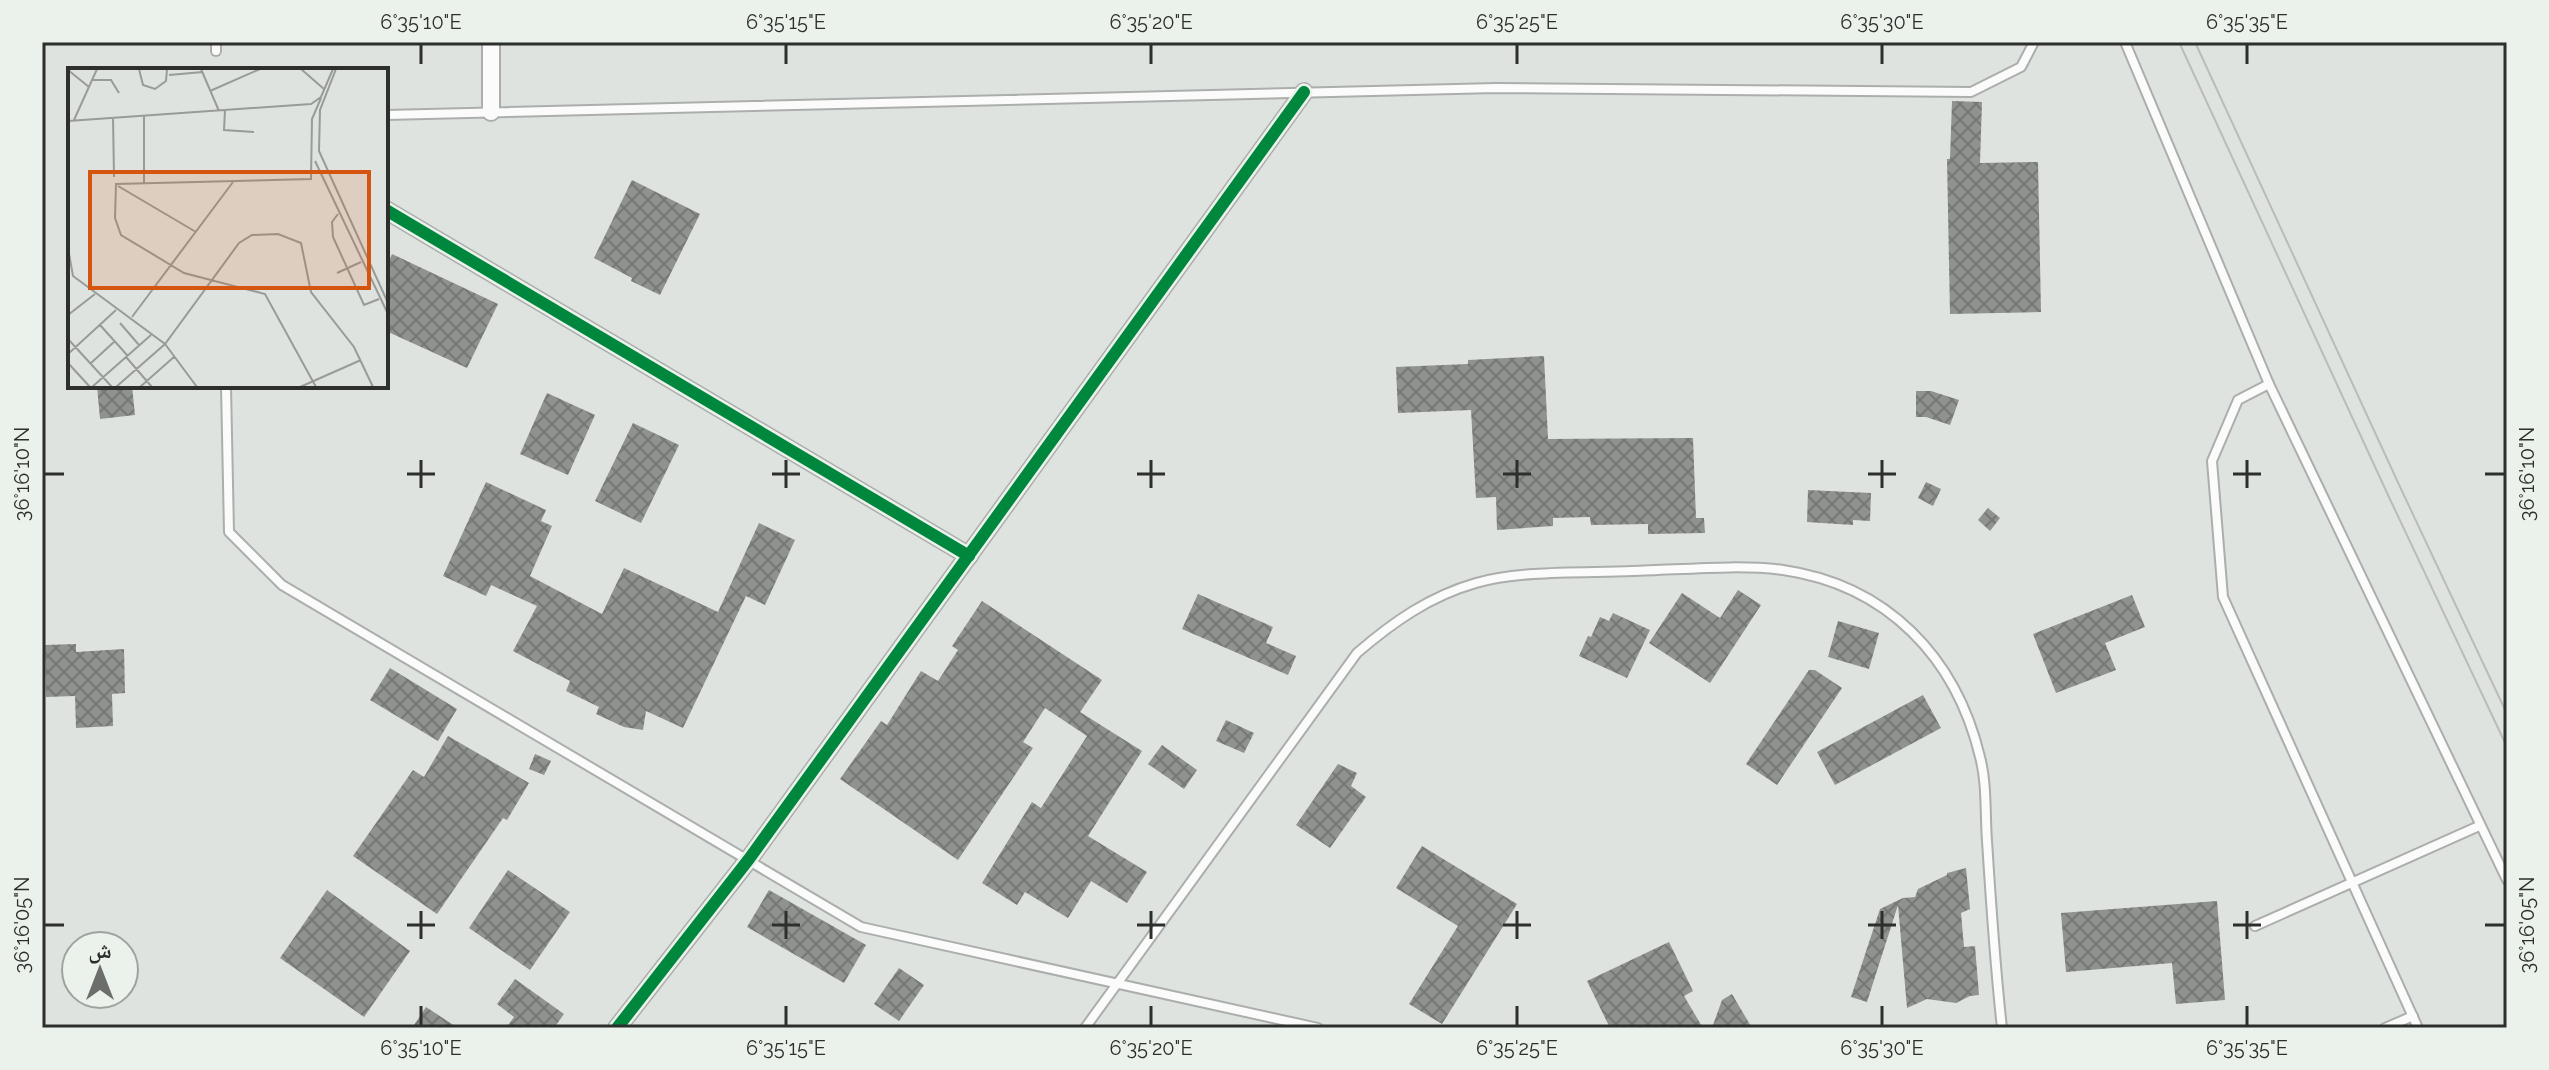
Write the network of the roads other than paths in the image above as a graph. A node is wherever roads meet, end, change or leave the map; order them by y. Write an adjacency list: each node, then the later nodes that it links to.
1 (491, 42): 5 (street)
2 (2034, 42): 4 (lane)
3 (2125, 42): 8 (lane)
4 (1304, 92): 5 (lane); 10 (street)
5 (491, 112): 6 (lane)
6 (388, 115)
7 (388, 211): 10 (street)
8 (2269, 384): 11 (lane); 14 (lane)
9 (226, 388): 12 (lane)
10 (969, 556): 12 (street)
11 (2479, 826): 13 (lane); 14 (lane)
12 (749, 859): 16 (lane); 18 (street)
13 (2507, 880)
14 (2354, 882): 15 (lane); 17 (lane)
15 (2255, 926)
16 (1117, 984): 19 (lane); 20 (lane); 21 (lane)
17 (2413, 1016): 22 (lane); 23 (lane)
18 (617, 1028)
19 (1085, 1028)
20 (1318, 1028)
21 (2002, 1028)
22 (2385, 1028)
23 (2418, 1028)

